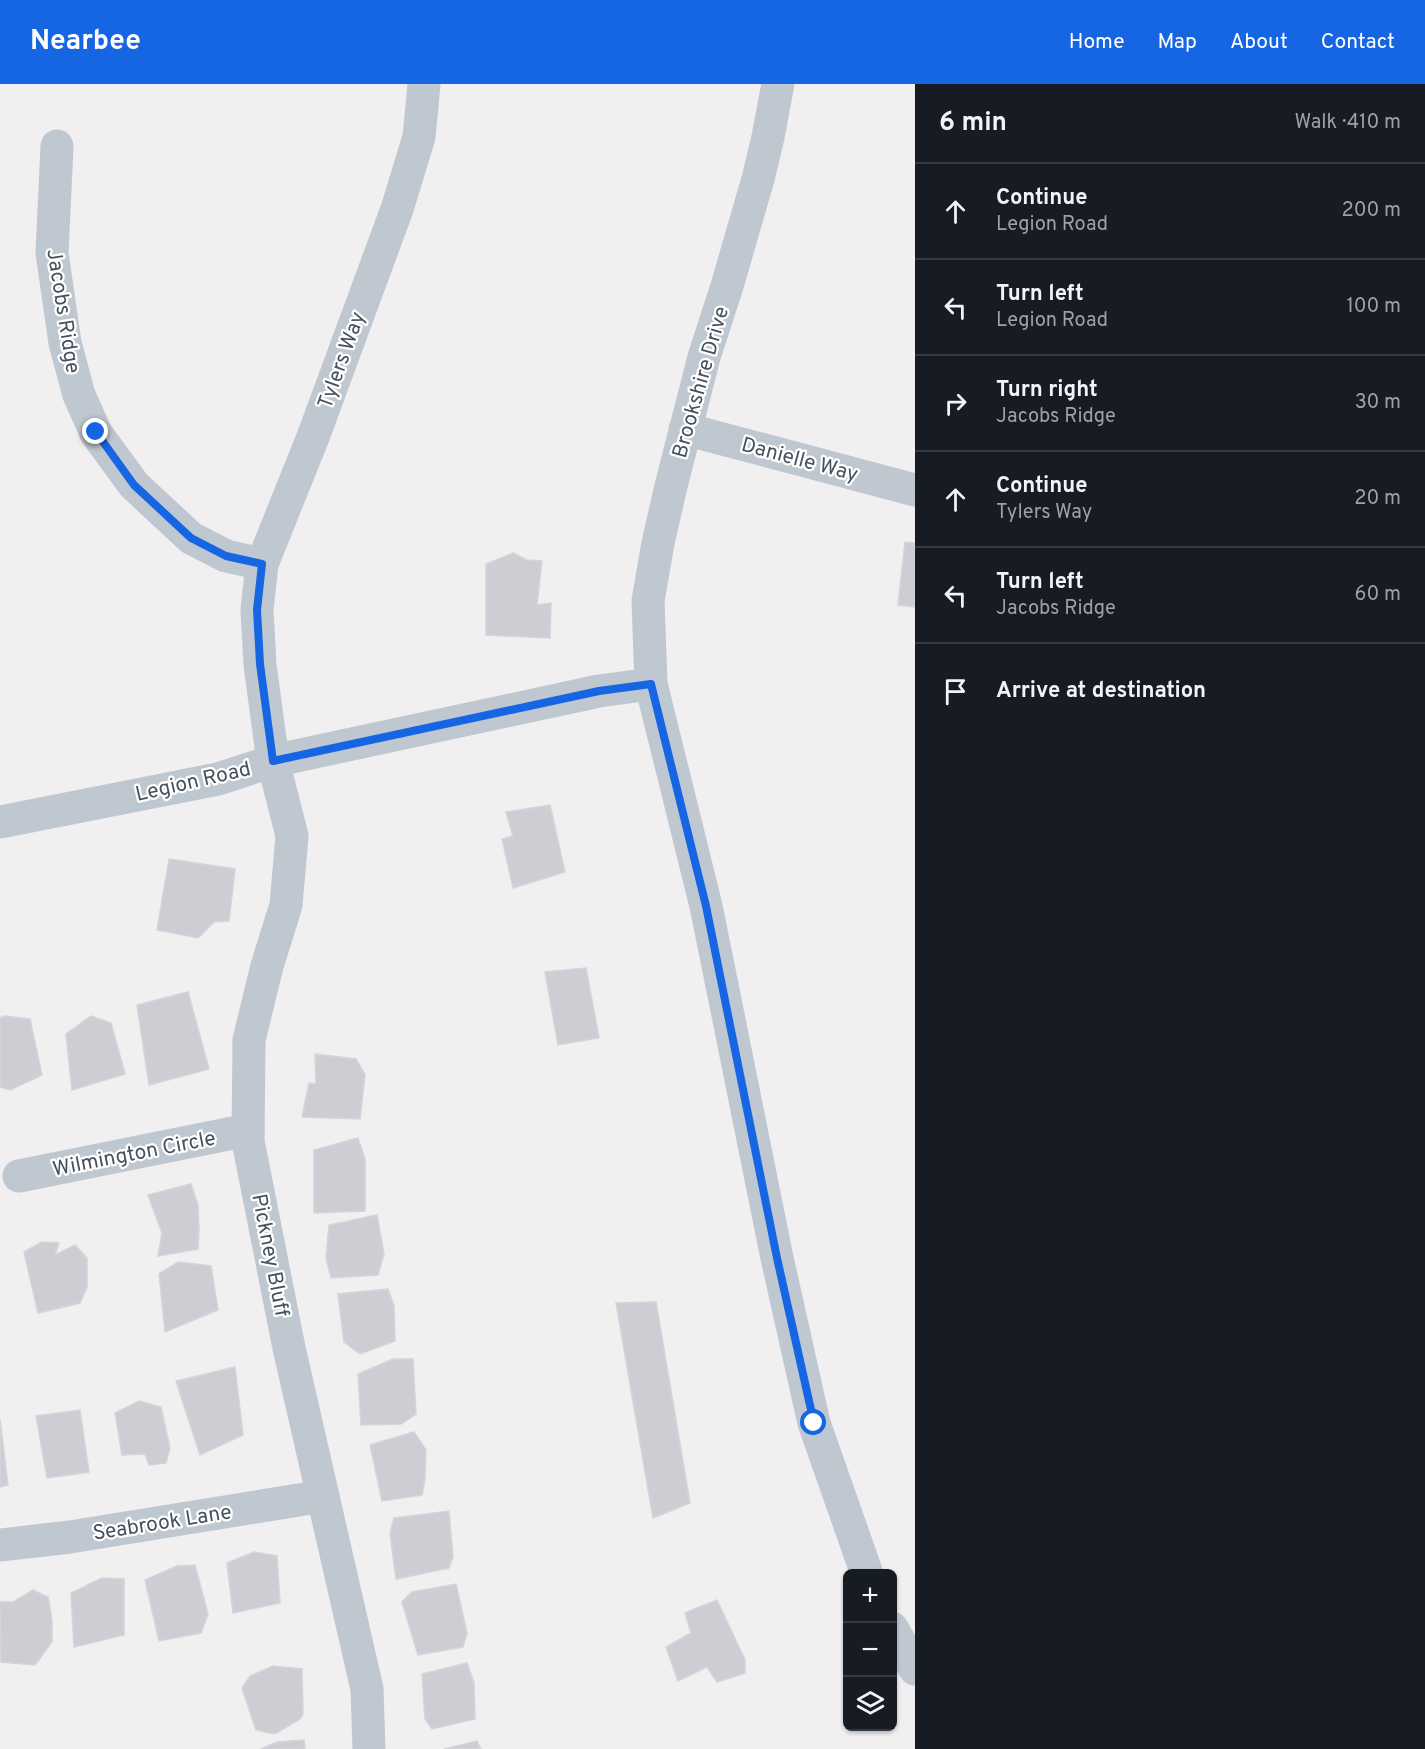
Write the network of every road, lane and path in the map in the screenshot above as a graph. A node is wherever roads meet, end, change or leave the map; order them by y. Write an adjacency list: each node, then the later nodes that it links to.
1 (424, 84): 6 (street, Tylers Way)
2 (778, 84): 4 (street, Brookshire Drive)
3 (57, 146): 6 (street, Jacobs Ridge)
4 (685, 429): 5 (street, Danielle Way); 7 (street, Brookshire Drive)
5 (915, 490)
6 (262, 564): 8 (street, Tylers Way)
7 (651, 684): 8 (street, Legion Road); 14 (street)
8 (273, 761): 9 (street, Legion Road); 10 (street, Pickney Bluff)
9 (0, 822)
10 (248, 1130): 11 (street, Wilmington Circle); 12 (street, Pickney Bluff)
11 (19, 1176)
12 (323, 1496): 13 (street, Seabrook Lane); 17 (street, Pickney Bluff)
13 (0, 1545)
14 (865, 1569)
15 (897, 1637): 16 (street)
16 (915, 1669)
17 (369, 1749)

